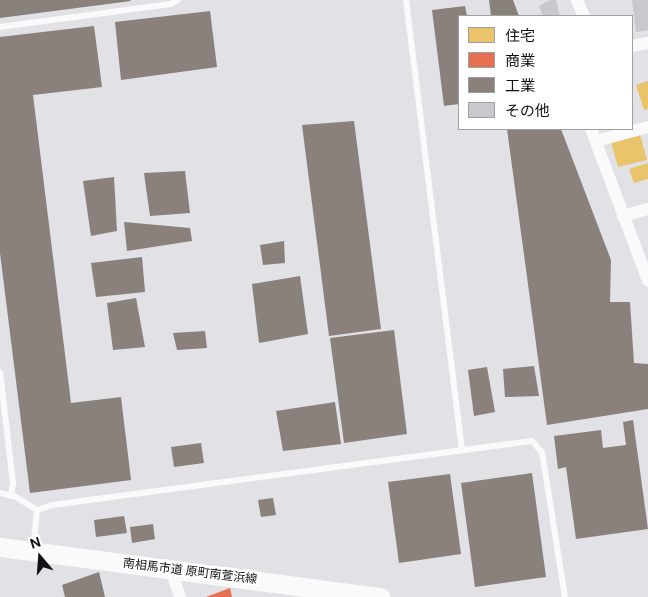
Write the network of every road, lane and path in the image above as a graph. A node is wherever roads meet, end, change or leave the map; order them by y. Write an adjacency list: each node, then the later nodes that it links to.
1 (178, 0): 5 (lane)
2 (406, 0): 15 (lane)
3 (577, 0): 4 (street)
4 (584, 15)
5 (0, 27)
6 (648, 43): 7 (street)
7 (633, 46)
8 (648, 127): 10 (street)
9 (591, 130): 10 (street)
10 (596, 141): 12 (street)
11 (648, 209): 12 (street)
12 (624, 216): 13 (street)
13 (648, 281)
14 (0, 372): 17 (lane)
15 (462, 449): 18 (lane); 24 (lane)
16 (0, 494): 17 (lane)
17 (10, 496): 18 (lane)
18 (37, 510): 20 (lane)
19 (0, 547): 20 (street, 南相馬市道 原町南萱浜線)
20 (32, 551): 21 (street, 南相馬市道 原町南萱浜線)
21 (171, 569): 22 (street); 23 (street, 南相馬市道 原町南萱浜線)
22 (180, 597)
23 (381, 597)
24 (565, 597)

